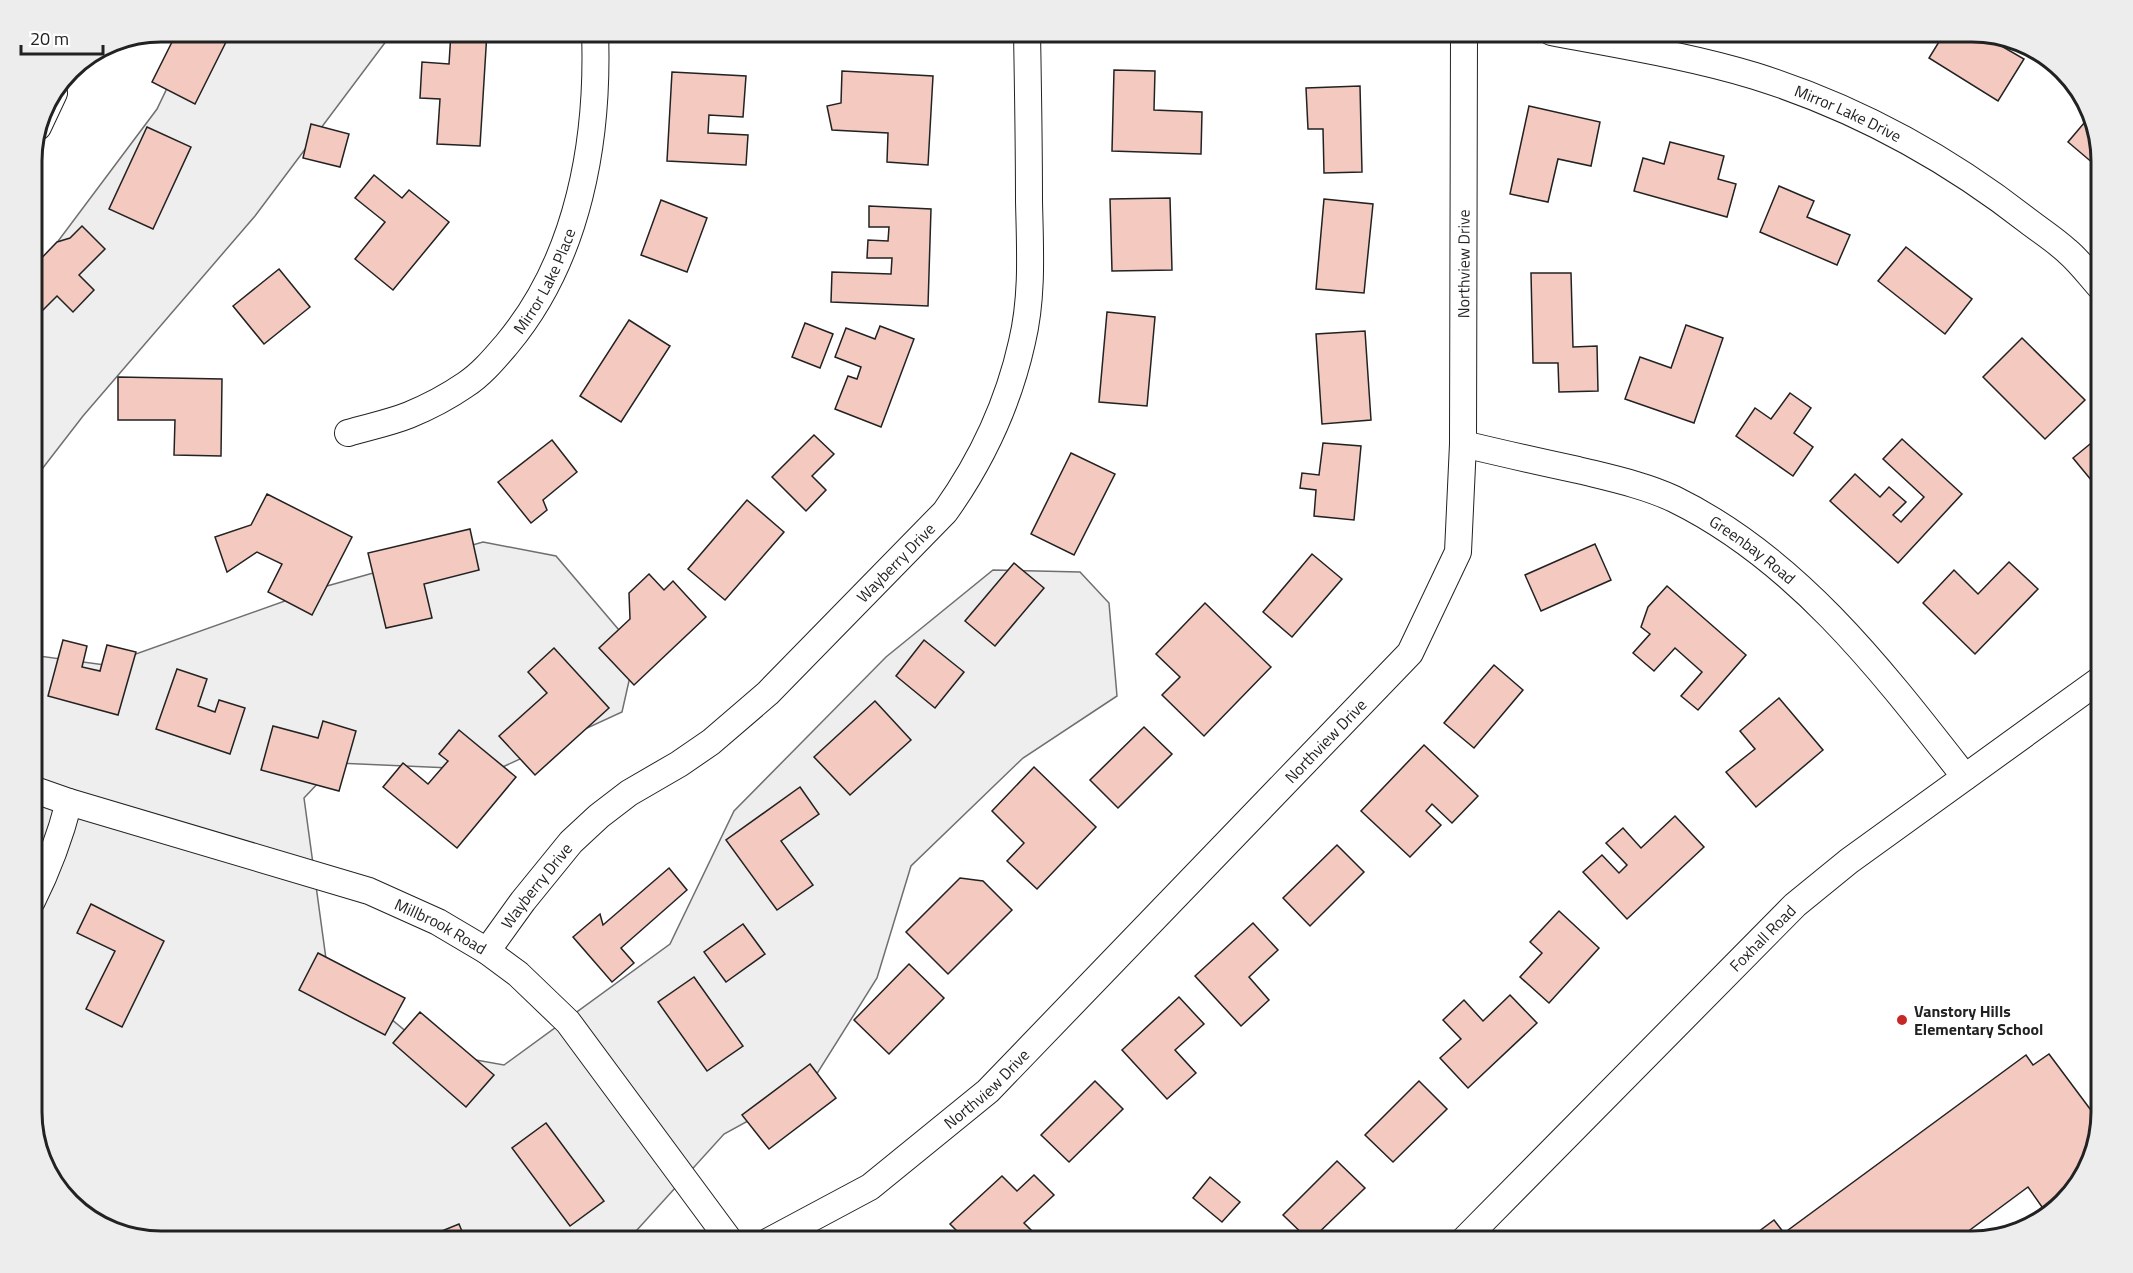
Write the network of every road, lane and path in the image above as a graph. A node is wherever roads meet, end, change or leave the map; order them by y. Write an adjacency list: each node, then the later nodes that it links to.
1 (594, 42): 6 (street, Mirror Lake Place)
2 (1027, 42): 13 (street, Wayberry Drive)
3 (1464, 42): 7 (street, Northview Drive)
4 (1603, 42): 5 (street, Mirror Lake Drive)
5 (2091, 277)
6 (348, 433)
7 (1462, 444): 9 (street, Greenbay Road); 15 (street, Northview Drive)
8 (2091, 686): 9 (street, Foxhall Road)
9 (1965, 777): 16 (street, Foxhall Road)
10 (42, 793): 11 (street, Millbrook Road)
11 (69, 802): 12 (street); 13 (street, Millbrook Road)
12 (42, 881)
13 (487, 951): 14 (street, Millbrook Road)
14 (721, 1231)
15 (789, 1231)
16 (1474, 1231)

